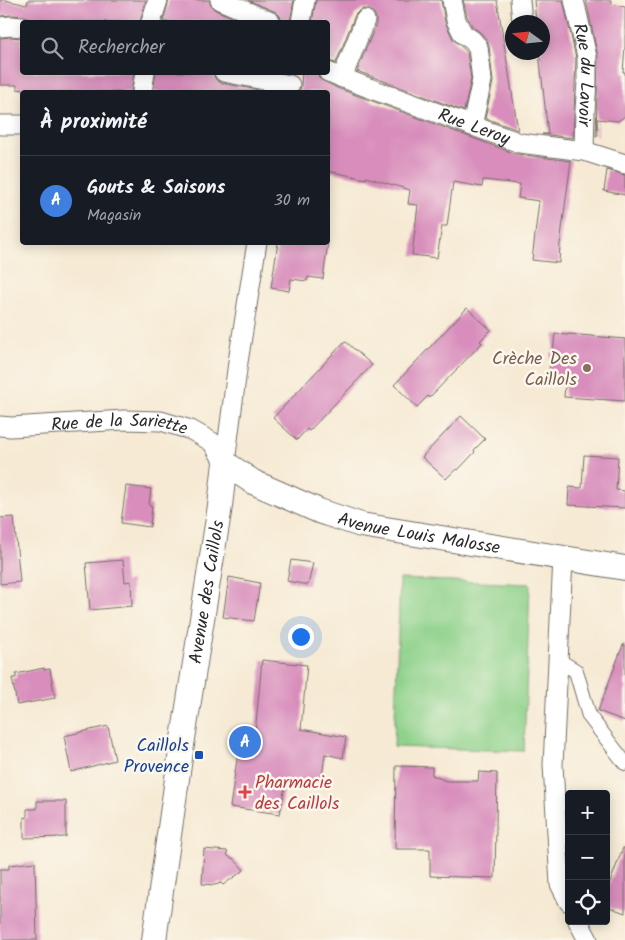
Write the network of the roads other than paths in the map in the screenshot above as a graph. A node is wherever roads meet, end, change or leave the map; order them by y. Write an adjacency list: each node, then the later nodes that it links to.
1 (158, 0): 8 (street)
2 (220, 0): 9 (street)
3 (305, 0): 10 (street)
4 (452, 0): 21 (street)
5 (520, 0): 7 (street)
6 (574, 0): 22 (street, Rue du Lavoir)
7 (521, 15)
8 (152, 20)
9 (266, 20)
10 (301, 20)
11 (365, 20): 16 (street)
12 (0, 27): 13 (street)
13 (20, 27)
14 (145, 75): 18 (street)
15 (242, 75): 17 (street)
16 (335, 75): 21 (street, Rue Leroy)
17 (290, 83)
18 (142, 90)
19 (0, 125): 20 (street)
20 (20, 125)
21 (472, 126): 22 (street, Rue Leroy)
22 (584, 151): 23 (street, Rue Leroy)
23 (625, 164)
24 (257, 245): 26 (street, Avenue des Caillols)
25 (0, 426): 26 (street, Rue de la Sariette)
26 (225, 463): 27 (street, Avenue Louis Malosse); 34 (street, Avenue des Caillols)
27 (563, 558): 28 (street, Avenue Louis Malosse); 29 (street)
28 (625, 568)
29 (558, 660): 30 (street); 32 (street)
30 (621, 753): 31 (street)
31 (625, 763)
32 (565, 894)
33 (580, 925): 35 (street)
34 (154, 940)
35 (588, 940)

